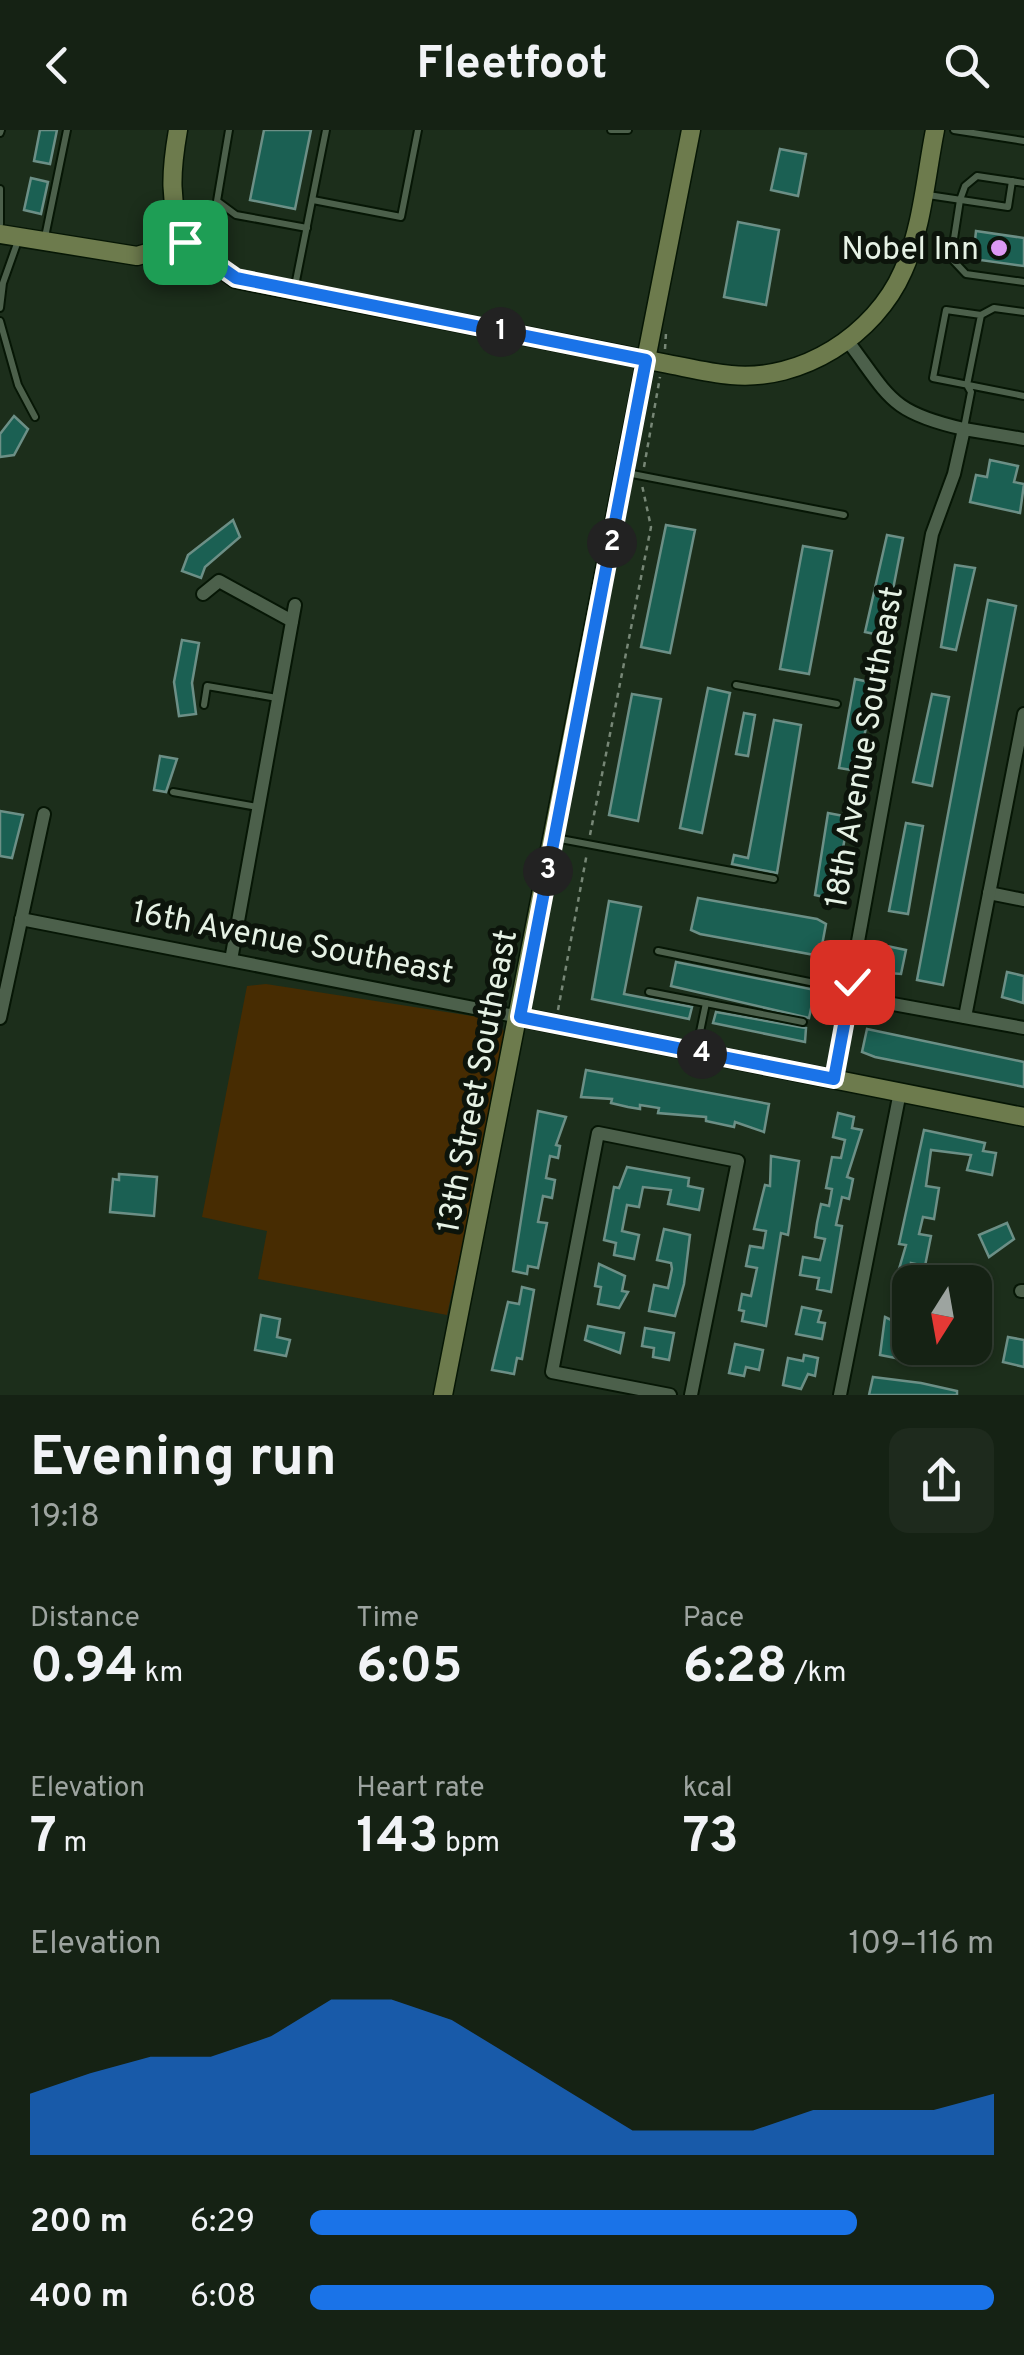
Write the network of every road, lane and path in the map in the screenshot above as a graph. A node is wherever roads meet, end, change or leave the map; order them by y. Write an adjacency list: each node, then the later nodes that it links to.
1 (67, 130): 21 (lane)
2 (178, 130): 22 (street)
3 (230, 130): 19 (lane)
4 (326, 130): 16 (lane)
5 (418, 130): 16 (lane)
6 (612, 130): 7 (lane)
7 (628, 130)
8 (690, 130): 30 (street, 13th Street Southeast)
9 (935, 130): 15 (street)
10 (954, 130): 11 (lane)
11 (1024, 141)
12 (1012, 181): 13 (lane); 17 (lane); 17 (lane)
13 (1024, 183)
14 (0, 190): 18 (lane)
15 (922, 194): 17 (lane); 29 (street)
16 (312, 200): 19 (lane)
17 (960, 200): 23 (lane)
18 (0, 224)
19 (307, 228): 24 (lane)
20 (9, 236): 21 (street); 25 (lane)
21 (44, 242): 22 (street)
22 (185, 242): 24 (street)
23 (1024, 282)
24 (294, 291): 30 (street)
25 (0, 308)
26 (1024, 312): 27 (lane)
27 (981, 315): 31 (lane); 31 (lane)
28 (0, 320): 34 (lane)
29 (847, 340): 30 (street); 35 (street)
30 (646, 360): 37 (street, 13th Street Southeast)
31 (967, 385): 33 (lane); 35 (lane)
32 (658, 386): 37 (path)
33 (1024, 396)
34 (36, 417)
35 (964, 429): 36 (street); 60 (street, 18th Avenue Southeast)
36 (1024, 439)
37 (634, 474): 38 (lane); 51 (street, 13th Street Southeast); 52 (path)
38 (844, 515)
39 (203, 594): 41 (street)
40 (296, 604): 41 (street)
41 (292, 621): 43 (street)
42 (736, 685): 44 (lane)
43 (278, 698): 45 (lane); 49 (street)
44 (836, 704)
45 (204, 705)
46 (1024, 714): 47 (street)
47 (1018, 771): 54 (street)
48 (173, 792): 49 (lane)
49 (258, 807): 58 (street)
50 (44, 814): 56 (street)
51 (554, 838): 52 (lane); 63 (street, 13th Street Southeast)
52 (588, 844): 53 (lane); 62 (path)
53 (774, 880)
54 (989, 892): 55 (street); 64 (street)
55 (1024, 900)
56 (22, 919): 58 (street, 16th Avenue Southeast); 65 (street)
57 (658, 952): 60 (lane)
58 (230, 960): 63 (street, 16th Avenue Southeast)
59 (649, 992): 61 (lane)
60 (850, 993): 64 (street); 69 (street, 18th Avenue Southeast)
61 (706, 1003): 66 (lane); 68 (lane)
62 (556, 1010)
63 (520, 1017): 68 (street, 16th Avenue Southeast); 72 (street, 13th Street Southeast)
64 (964, 1017): 67 (street)
65 (0, 1018)
66 (804, 1022)
67 (1024, 1028)
68 (696, 1052): 69 (street, 16th Avenue Southeast)
69 (834, 1079): 70 (street, 16th Avenue Southeast)
70 (900, 1092): 71 (street, 16th Avenue Southeast); 75 (street)
71 (1024, 1117)
72 (444, 1395)
73 (670, 1395): 74 (street)
74 (691, 1395)
75 (840, 1395)

